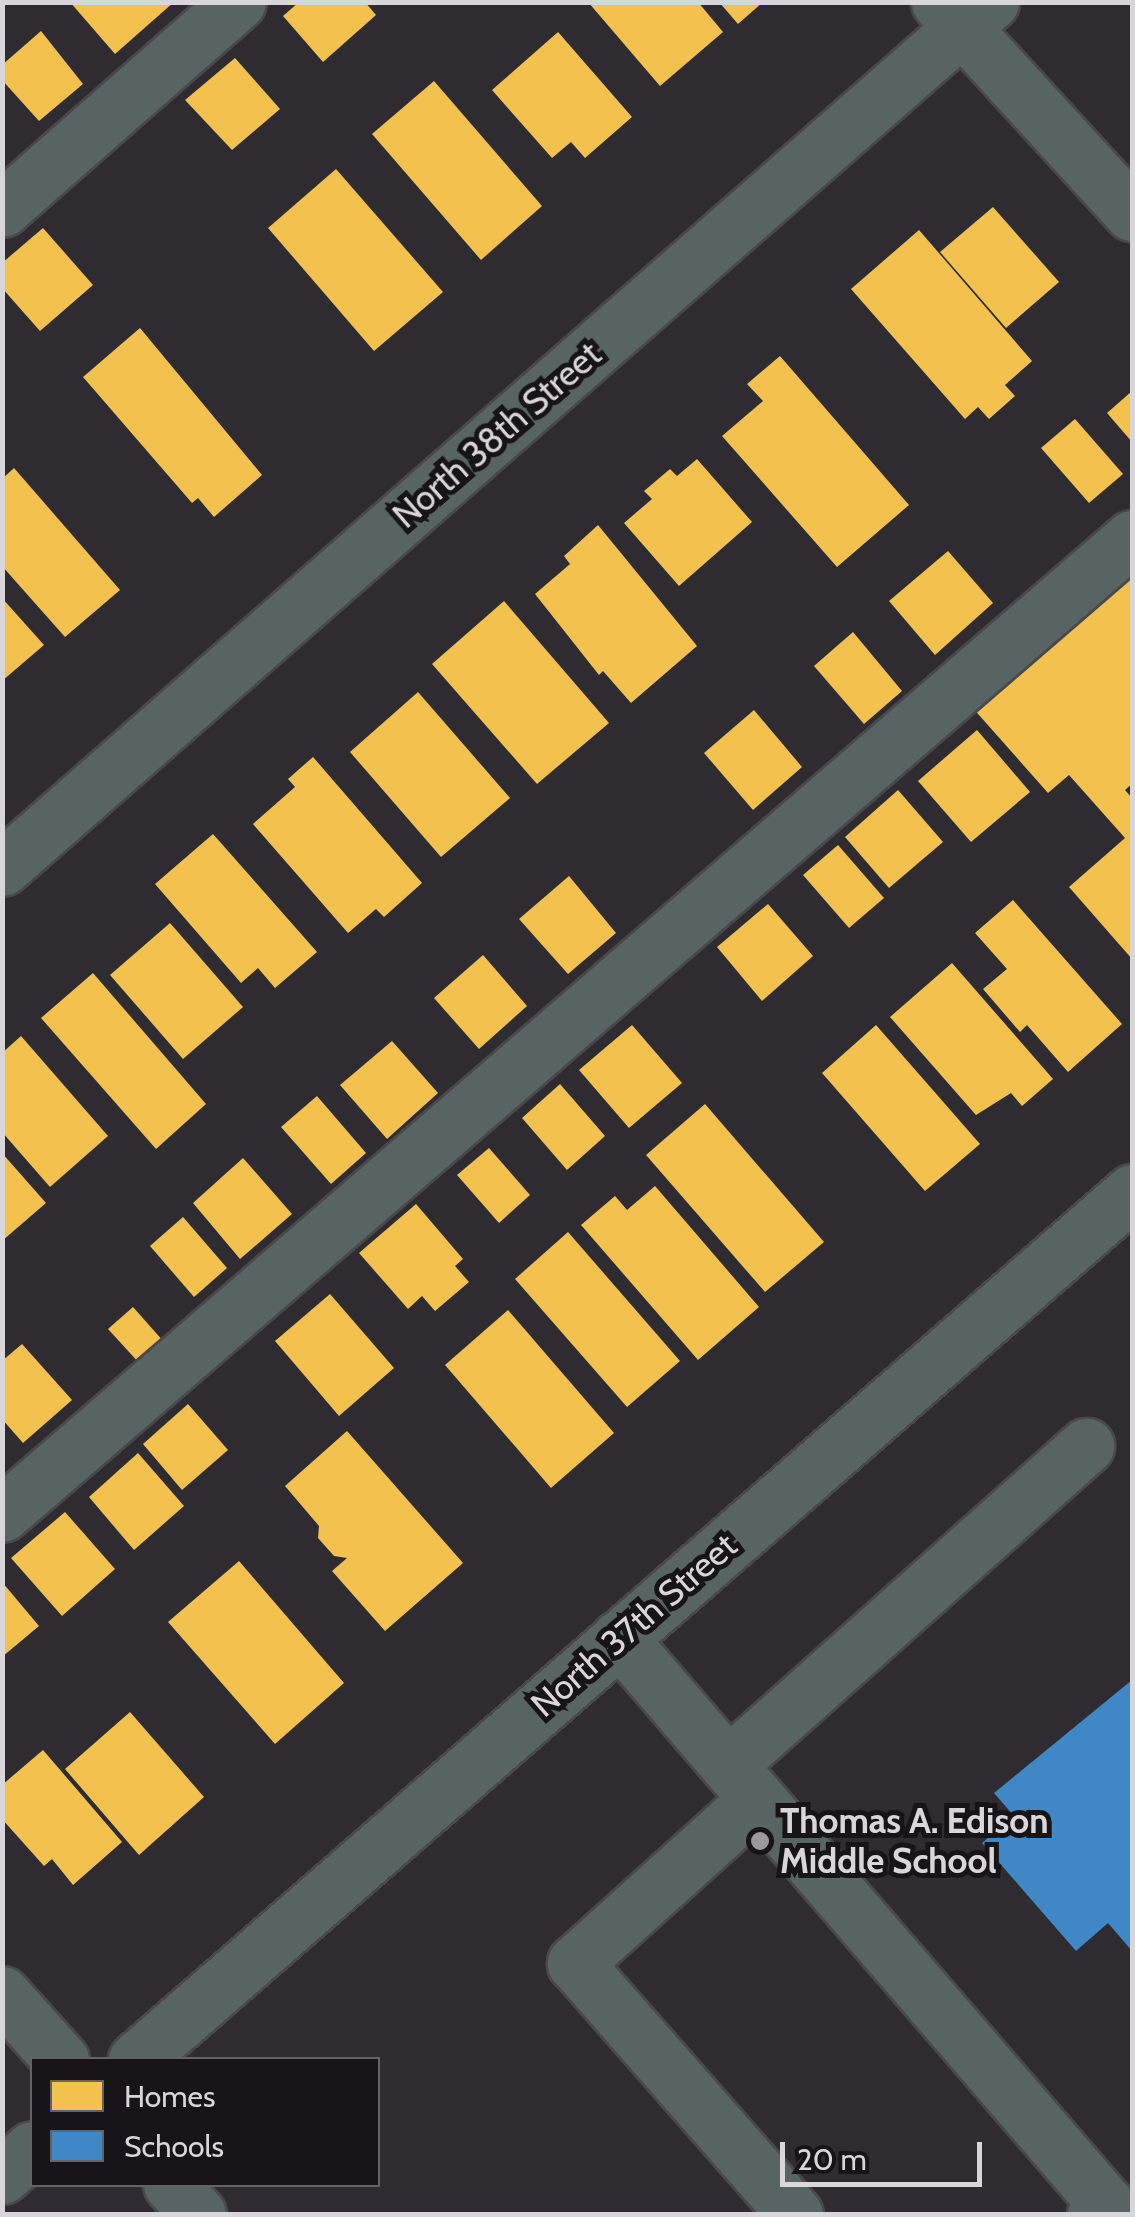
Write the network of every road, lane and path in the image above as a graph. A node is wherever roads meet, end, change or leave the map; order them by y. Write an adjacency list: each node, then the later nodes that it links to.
1 (238, 2): 3 (street)
2 (964, 11): 4 (street); 6 (street, North 38th Street)
3 (2, 209)
4 (1132, 213)
5 (1132, 538): 9 (street)
6 (2, 868)
7 (1132, 1192): 10 (street, North 37th Street)
8 (1086, 1446): 11 (street)
9 (2, 1514)
10 (619, 1638): 11 (street); 14 (street, North 37th Street)
11 (742, 1783): 19 (street); 20 (street)
12 (2, 1994): 13 (street)
13 (58, 2057)
14 (139, 2057)
15 (30, 2151): 16 (street)
16 (2, 2176)
17 (175, 2187): 18 (street)
18 (198, 2214)
19 (795, 2214)
20 (1094, 2214)

